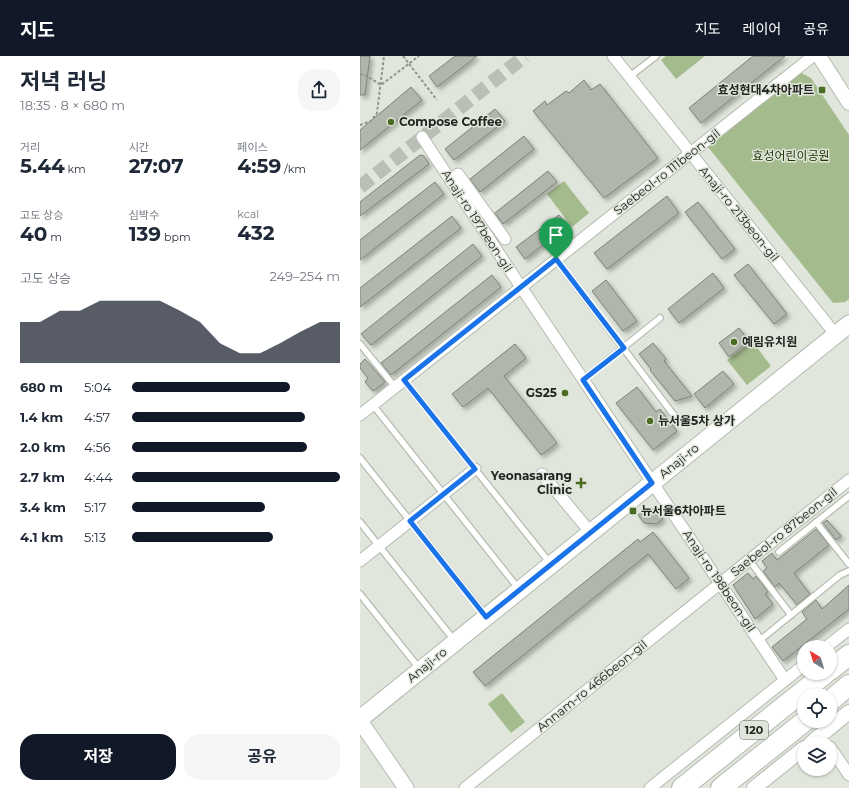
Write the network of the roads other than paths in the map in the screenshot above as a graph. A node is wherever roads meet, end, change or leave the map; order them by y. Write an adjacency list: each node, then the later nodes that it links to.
1 (613, 56): 5 (street, Anaji-ro 213beon-gil)
2 (656, 56): 5 (lane)
3 (812, 56): 8 (street, Saebeol-ro 111beon-gil)
4 (819, 56): 6 (street)
5 (629, 77): 8 (street, Anaji-ro 213beon-gil)
6 (849, 103)
7 (422, 137): 9 (street, Anaji-ro 197beon-gil)
8 (690, 153): 11 (street, Saebeol-ro 111beon-gil); 15 (street, Anaji-ro 213beon-gil)
9 (451, 181): 10 (street); 12 (street, Anaji-ro 197beon-gil)
10 (505, 239)
11 (556, 259): 12 (street, Saebeol-ro 111beon-gil); 17 (lane)
12 (521, 287): 18 (street, Anaji-ro 197beon-gil); 19 (street, Saebeol-ro 111beon-gil)
13 (660, 318): 17 (lane)
14 (849, 324): 15 (main road, Anaji-ro)
15 (836, 335): 27 (main road, Anaji-ro)
16 (360, 344): 19 (lane)
17 (624, 348): 18 (lane); 22 (lane)
18 (583, 380): 27 (street, Anaji-ro 197beon-gil)
19 (400, 383): 20 (street, Saebeol-ro 111beon-gil); 24 (lane)
20 (373, 405): 21 (street, Saebeol-ro 111beon-gil); 28 (lane)
21 (360, 415)
22 (679, 422)
23 (360, 458): 30 (lane)
24 (475, 469): 28 (street); 39 (lane)
25 (542, 474): 33 (street)
26 (849, 480): 36 (street, Saebeol-ro 87beon-gil)
27 (652, 483): 33 (main road, Anaji-ro); 41 (street, Anaji-ro 198beon-gil)
28 (444, 494): 30 (street); 42 (lane)
29 (849, 496): 32 (lane)
30 (410, 521): 34 (street); 45 (lane)
31 (360, 522): 34 (lane)
32 (816, 522): 35 (lane); 38 (lane)
33 (591, 533): 39 (main road, Anaji-ro)
34 (379, 546): 37 (street); 49 (lane)
35 (779, 552)
36 (749, 560): 41 (street, Saebeol-ro 87beon-gil); 44 (lane)
37 (360, 561)
38 (849, 564)
39 (551, 565): 42 (main road, Anaji-ro)
40 (849, 571): 44 (lane)
41 (720, 583): 48 (street, Anaji-ro 198beon-gil); 66 (street, Annam-ro 466beon-gil)
42 (520, 590): 45 (main road, Anaji-ro)
43 (360, 594): 52 (lane)
44 (791, 615): 48 (lane)
45 (486, 617): 49 (main road, Anaji-ro)
46 (849, 629): 47 (street)
47 (835, 640)
48 (759, 641): 54 (street, Anaji-ro 198beon-gil)
49 (455, 642): 52 (main road, Anaji-ro)
50 (849, 655): 51 (highway)
51 (837, 664)
52 (420, 670): 59 (main road, Anaji-ro)
53 (797, 671): 54 (street)
54 (785, 680): 67 (street)
55 (817, 680): 68 (highway, 120)
56 (849, 685): 57 (highway)
57 (837, 695)
58 (849, 712): 61 (street)
59 (360, 720): 65 (main road)
60 (797, 727): 69 (highway, 120)
61 (824, 736)
62 (797, 754): 70 (street)
63 (837, 757): 64 (street)
64 (849, 775)
65 (406, 788)
66 (465, 788)
67 (650, 788)
68 (682, 788)
69 (721, 788)
70 (754, 788)

